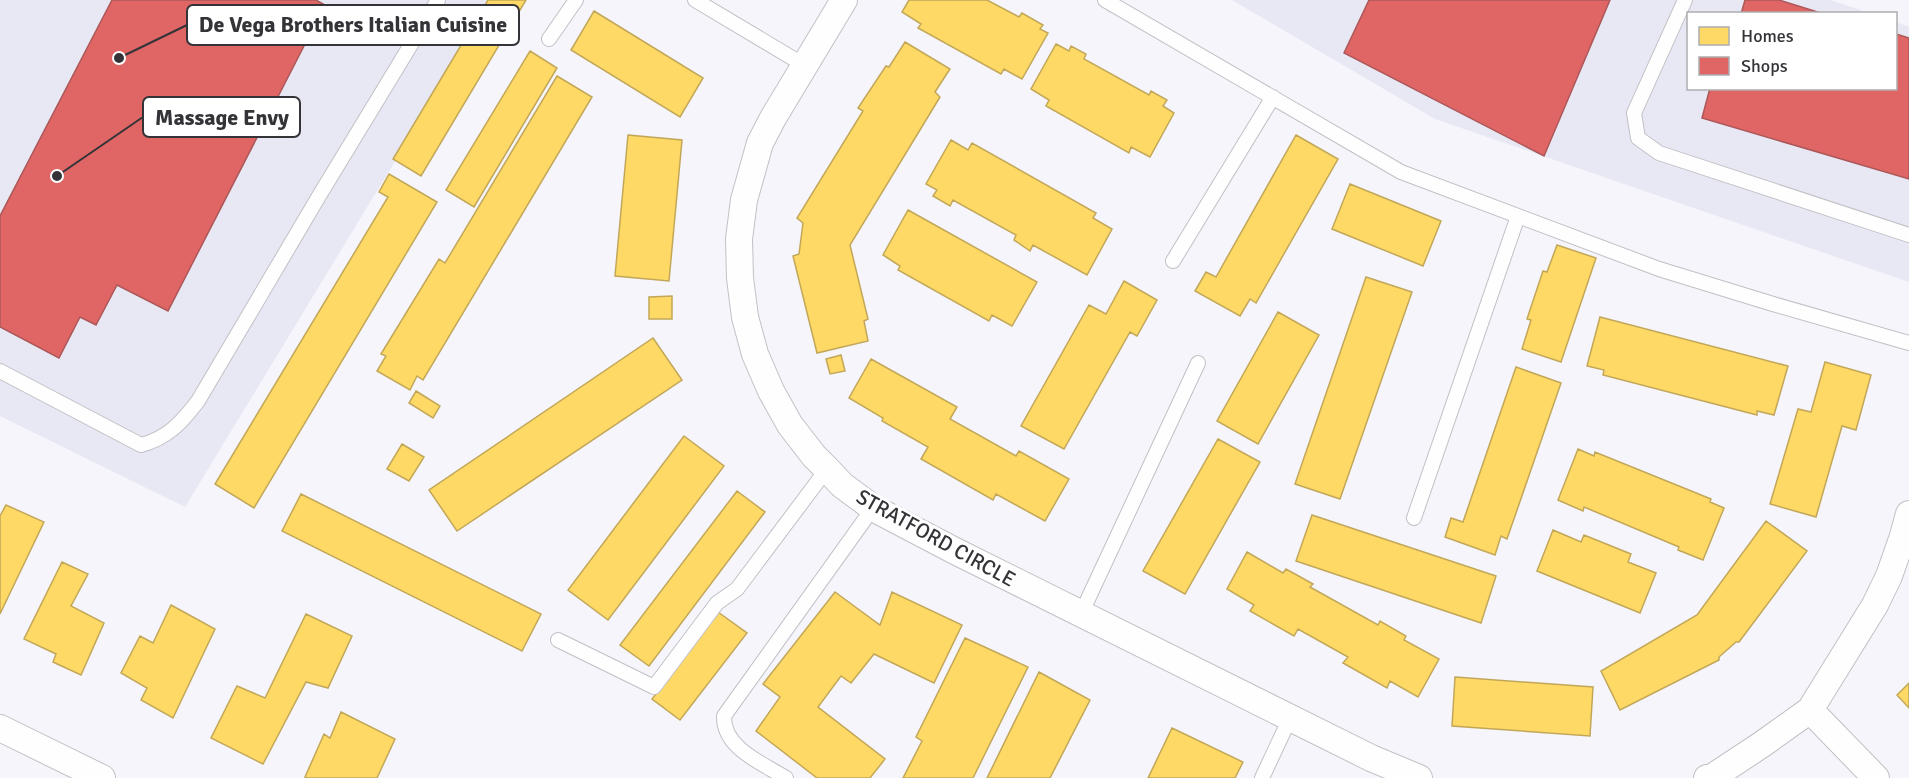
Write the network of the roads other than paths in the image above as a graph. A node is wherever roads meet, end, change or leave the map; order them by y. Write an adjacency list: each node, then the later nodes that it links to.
1 (438, 0): 15 (lane)
2 (576, 0): 7 (lane)
3 (694, 0): 8 (lane)
4 (844, 0): 8 (street, STRATFORD CIRCLE)
5 (1105, 0): 9 (lane)
6 (1685, 0): 11 (lane)
7 (549, 39)
8 (804, 66): 16 (street, STRATFORD CIRCLE)
9 (1273, 97): 10 (lane); 12 (lane)
10 (1518, 216): 13 (lane); 18 (lane)
11 (1909, 234)
12 (1173, 261)
13 (1909, 343)
14 (1198, 363): 20 (lane)
15 (0, 371)
16 (827, 470): 17 (street, STRATFORD CIRCLE); 21 (lane)
17 (873, 508): 20 (street, STRATFORD CIRCLE); 27 (lane)
18 (1414, 518)
19 (1907, 530): 22 (street)
20 (1081, 614): 23 (street, STRATFORD CIRCLE)
21 (558, 640)
22 (1810, 710): 25 (street); 30 (street)
23 (1290, 718): 28 (lane); 29 (street, STRATFORD CIRCLE)
24 (0, 728): 26 (street)
25 (1712, 777)
26 (102, 778)
27 (786, 778)
28 (1262, 778)
29 (1419, 778)
30 (1875, 778)

